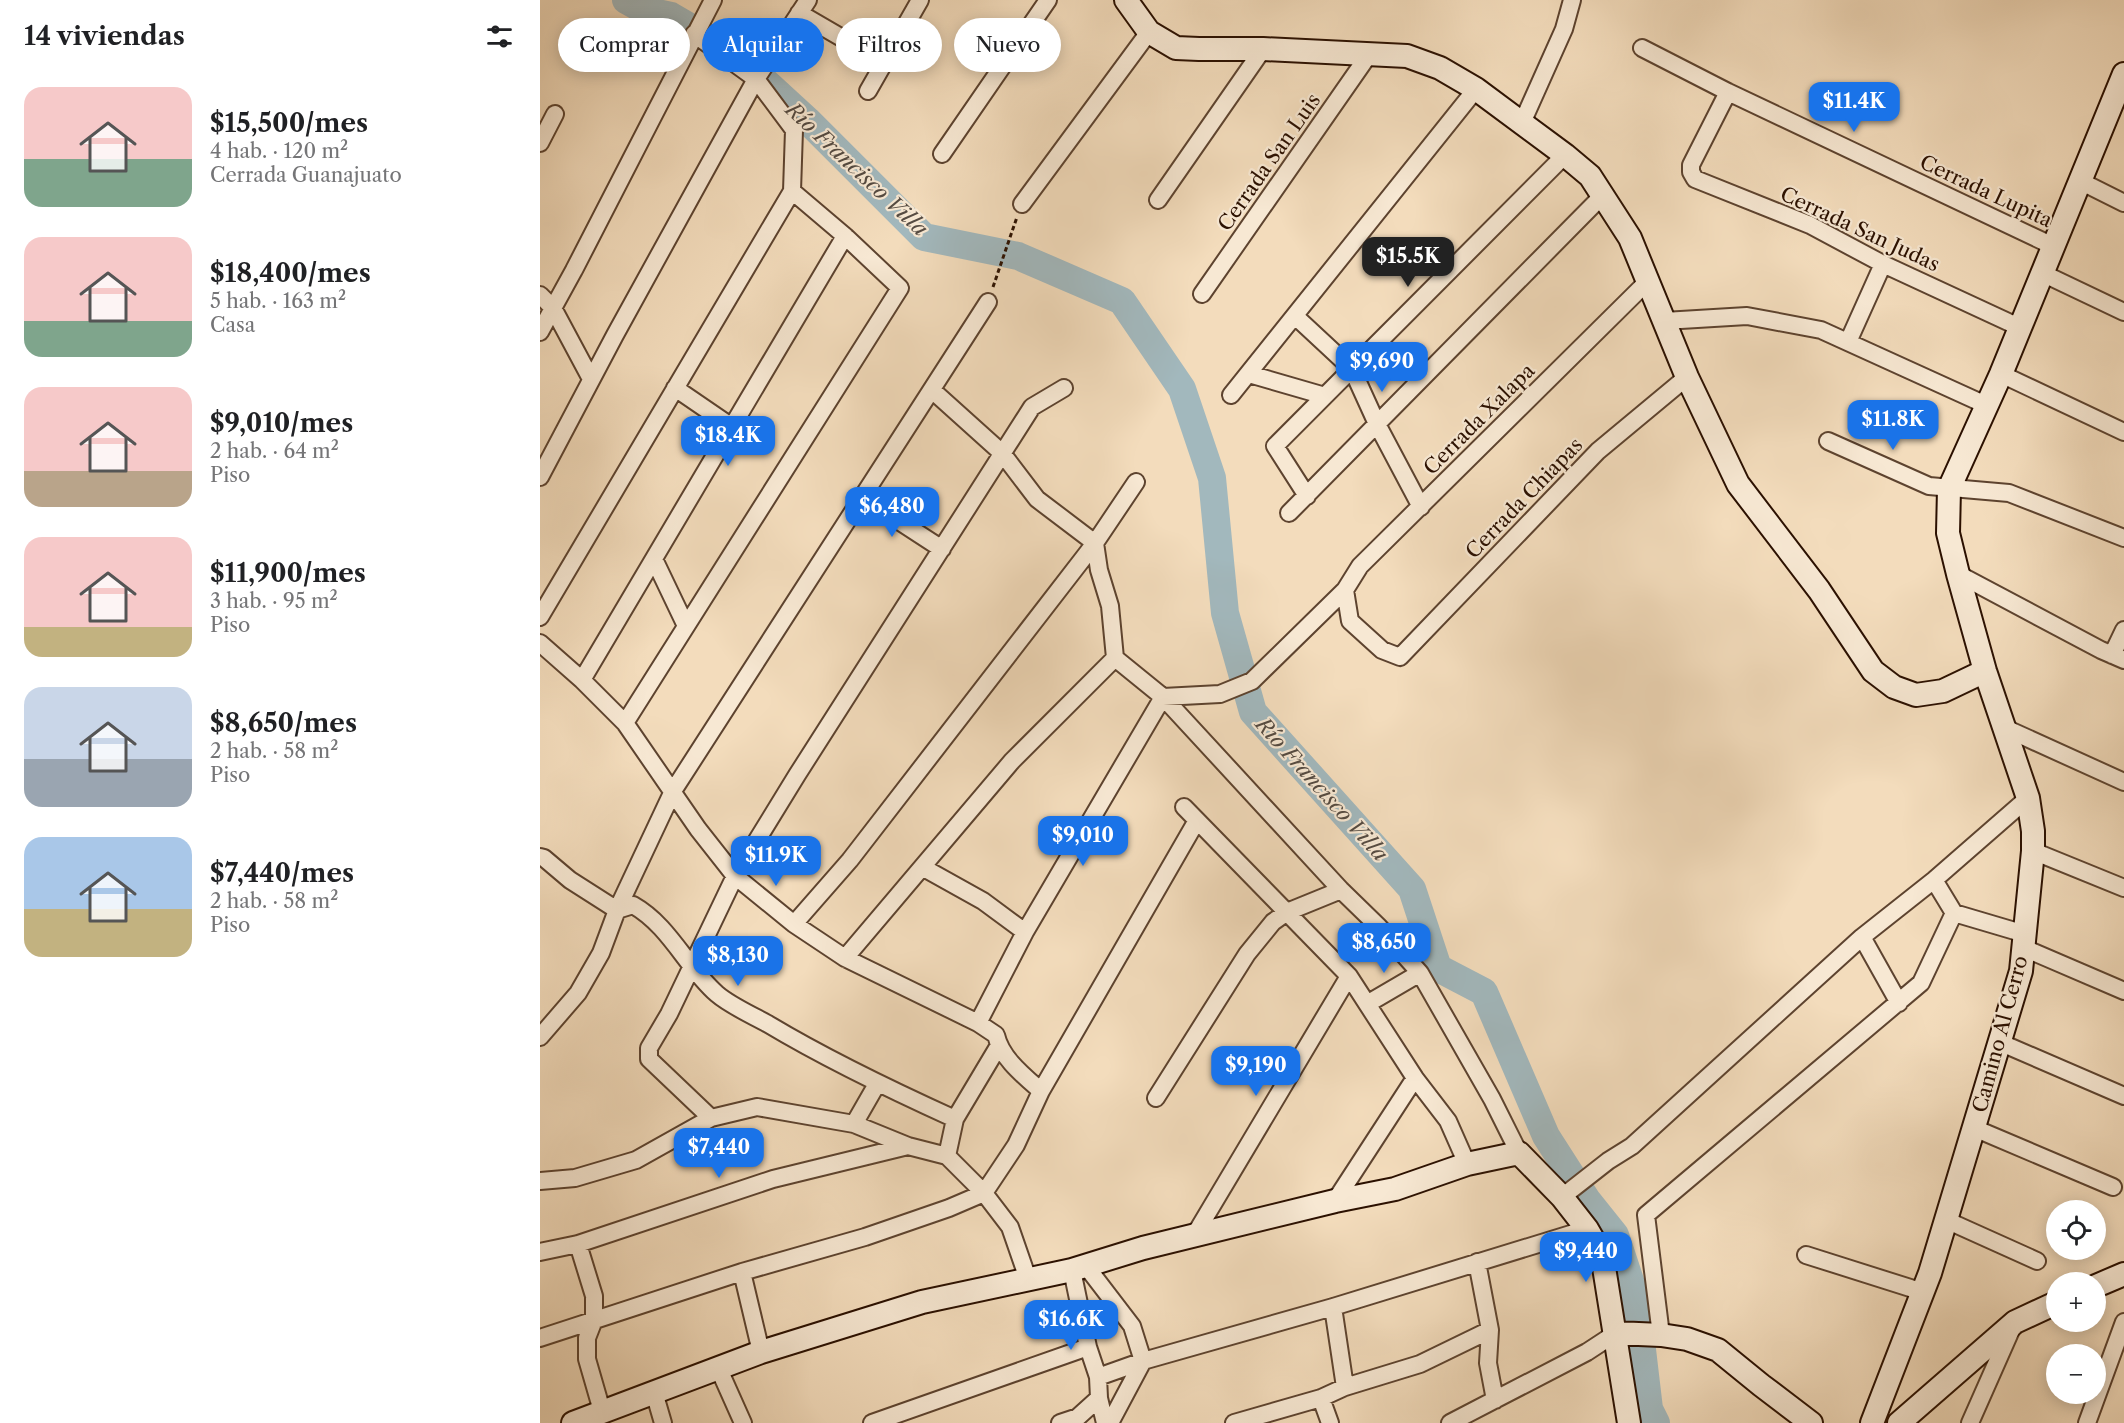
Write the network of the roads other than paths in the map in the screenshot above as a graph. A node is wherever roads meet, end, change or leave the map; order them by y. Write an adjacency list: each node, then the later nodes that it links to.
1 (712, 0): 10 (street)
2 (920, 0): 7 (street)
3 (1048, 0): 24 (street)
4 (1126, 0): 9 (main road)
5 (1567, 2): 22 (street)
6 (803, 7): 8 (street); 16 (street)
7 (910, 18)
8 (836, 30)
9 (1149, 32): 12 (main road); 31 (street)
10 (694, 34): 16 (street); 40 (street)
11 (1642, 48): 19 (street, Cerrada Lupita)
12 (1263, 49): 13 (main road); 29 (street)
13 (1370, 53): 17 (main road); 37 (street, Cerrada San Luis)
14 (880, 72): 18 (street)
15 (2124, 74): 20 (main road)
16 (756, 79): 27 (street); 51 (street)
17 (1476, 89): 22 (main road); 42 (street)
18 (868, 91)
19 (1728, 92): 33 (street, Cerrada Lupita); 34 (street, Cerrada San Judas)
20 (2119, 102): 26 (main road)
21 (555, 114): 23 (street)
22 (1522, 123): 25 (main road)
23 (540, 143)
24 (942, 154)
25 (1565, 155): 28 (main road); 47 (street)
26 (2080, 181): 30 (street); 33 (main road)
27 (792, 191): 32 (street); 52 (street)
28 (1603, 195): 36 (main road); 58 (street)
29 (1158, 200)
30 (2124, 203)
31 (1022, 204)
32 (845, 236): 59 (street); 77 (street)
33 (2053, 246): 35 (main road)
34 (1883, 264): 44 (street, Cerrada San Judas); 46 (street)
35 (2042, 273): 41 (street); 44 (main road)
36 (1648, 281): 43 (main road); 68 (street, Cerrada Xalapa)
37 (1202, 294)
38 (540, 295): 40 (street)
39 (988, 302): 54 (street)
40 (553, 308): 45 (street); 51 (street)
41 (2124, 312)
42 (1295, 316): 47 (street); 48 (street)
43 (1665, 321): 46 (street); 50 (main road)
44 (2019, 327): 49 (main road)
45 (540, 332)
46 (1848, 342): 57 (street)
47 (1352, 369): 56 (street); 58 (street)
48 (1249, 374): 55 (street); 56 (street)
49 (2001, 374): 57 (main road); 60 (street)
50 (1687, 377): 75 (street, Cerrada Chiapas); 82 (main road)
51 (591, 379): 63 (street)
52 (675, 388): 59 (street); 76 (street)
53 (1064, 388): 62 (street)
54 (932, 390): 62 (street); 67 (street)
55 (1231, 395)
56 (1325, 396): 66 (street)
57 (1986, 405): 65 (main road)
58 (1377, 424): 66 (street); 68 (street)
59 (732, 427): 73 (street)
60 (2124, 432)
61 (1828, 441): 65 (street)
62 (1002, 453): 71 (street); 72 (street)
63 (540, 477)
64 (1136, 482): 71 (street)
65 (1949, 489): 70 (street); 74 (main road, Camino Al Cerro)
66 (1307, 496): 69 (street)
67 (862, 497): 72 (street); 88 (street)
68 (1421, 507): 75 (street, Cerrada Xalapa)
69 (1289, 513)
70 (2124, 538)
71 (1095, 543): 81 (street); 102 (street)
72 (942, 549): 95 (street)
73 (654, 559): 77 (street); 83 (street)
74 (1958, 574): 80 (street); 82 (main road, Camino Al Cerro)
75 (1345, 590): 84 (street, Cerrada Xalapa)
76 (540, 617)
77 (686, 626): 85 (street)
78 (2124, 630): 80 (street)
79 (540, 644): 83 (street)
80 (2118, 657)
81 (1115, 658): 84 (street); 94 (street)
82 (1985, 670): 86 (main road, Camino Al Cerro)
83 (582, 680): 85 (street)
84 (1163, 697): 98 (street); 103 (street)
85 (625, 723): 88 (street)
86 (2005, 728): 87 (street); 89 (main road, Camino Al Cerro)
87 (2124, 782)
88 (674, 791): 95 (street); 99 (street)
89 (2028, 798): 92 (main road, Camino Al Cerro); 96 (street)
90 (1184, 807): 91 (street)
91 (1196, 822): 100 (street); 119 (street)
92 (2033, 851): 97 (street); 105 (main road, Camino Al Cerro)
93 (540, 857): 99 (street)
94 (922, 867): 103 (street); 106 (street)
95 (735, 876): 102 (street); 107 (street)
96 (1934, 880): 101 (street); 104 (street)
97 (2124, 888)
98 (1341, 890): 100 (street); 108 (street)
99 (617, 910): 107 (street); 114 (street)
100 (1287, 912): 109 (street); 121 (street)
101 (1954, 913): 105 (street); 111 (street)
102 (794, 924): 106 (street)
103 (1025, 932): 113 (street)
104 (1862, 937): 111 (street); 133 (street)
105 (2024, 941): 110 (street); 115 (main road, Camino Al Cerro)
106 (845, 958): 113 (street)
107 (692, 966): 118 (street); 122 (street)
108 (1420, 973): 112 (street); 127 (street)
109 (1348, 976): 112 (street); 137 (street)
110 (2124, 991)
111 (1899, 1003): 156 (street)
112 (1367, 1004): 117 (street)
113 (978, 1023): 116 (street)
114 (540, 1037)
115 (1999, 1042): 120 (street); 125 (main road, Camino Al Cerro)
116 (998, 1047): 119 (street); 123 (street)
117 (1415, 1078): 129 (street); 134 (street)
118 (877, 1083): 123 (street); 124 (street)
119 (1041, 1091): 132 (street)
120 (2124, 1096)
121 (1156, 1098)
122 (711, 1118): 124 (street); 130 (street)
123 (955, 1119): 128 (street)
124 (854, 1124): 126 (street)
125 (1974, 1128): 131 (street); 135 (main road, Camino Al Cerro)
126 (908, 1146): 128 (street); 138 (street)
127 (1519, 1153): 129 (main road); 133 (main road)
128 (947, 1156): 132 (street)
129 (1467, 1164): 134 (main road)
130 (540, 1181)
131 (2113, 1187)
132 (984, 1193): 144 (street); 146 (street)
133 (1562, 1197): 136 (main road)
134 (1335, 1201): 137 (main road)
135 (1946, 1220): 141 (street); 148 (main road, Camino Al Cerro)
136 (1587, 1229): 142 (street); 155 (main road)
137 (1194, 1236): 143 (main road)
138 (578, 1244): 139 (street); 151 (street)
139 (540, 1252)
140 (1806, 1255): 148 (street)
141 (2037, 1261)
142 (1477, 1262): 149 (street); 154 (street)
143 (1079, 1268): 146 (main road); 158 (street); 160 (street)
144 (742, 1272): 151 (street); 159 (street)
145 (2124, 1274): 147 (main road)
146 (1028, 1280): 159 (main road)
147 (2106, 1282)
148 (1923, 1292): 181 (main road, Camino Al Cerro)
149 (1333, 1307): 160 (street); 163 (street)
150 (2046, 1308): 152 (main road)
151 (594, 1320): 157 (street); 168 (street)
152 (2015, 1322): 182 (main road); 183 (street)
153 (2124, 1322): 184 (street)
154 (1490, 1330): 163 (street); 167 (street)
155 (1616, 1333): 156 (main road); 167 (street); 179 (main road)
156 (1661, 1335): 180 (main road)
157 (540, 1338)
158 (1088, 1347): 162 (street); 172 (street)
159 (761, 1352): 161 (main road)
160 (1143, 1361): 162 (street); 175 (street)
161 (718, 1367): 164 (main road); 171 (street)
162 (1098, 1377): 165 (street)
163 (1345, 1387): 166 (street)
164 (654, 1392): 168 (main road); 170 (street)
165 (1098, 1398): 173 (street); 174 (street)
166 (1321, 1398): 176 (street); 177 (street)
167 (1495, 1400): 178 (street)
168 (602, 1411): 169 (main road)
169 (573, 1423)
170 (663, 1423)
171 (743, 1423)
172 (872, 1423)
173 (1060, 1423)
174 (1105, 1423)
175 (1110, 1423)
176 (1234, 1423)
177 (1330, 1423)
178 (1450, 1423)
179 (1629, 1423)
180 (1811, 1423)
181 (1872, 1423)
182 (1899, 1423)
183 (1970, 1423)
184 (2087, 1423)

